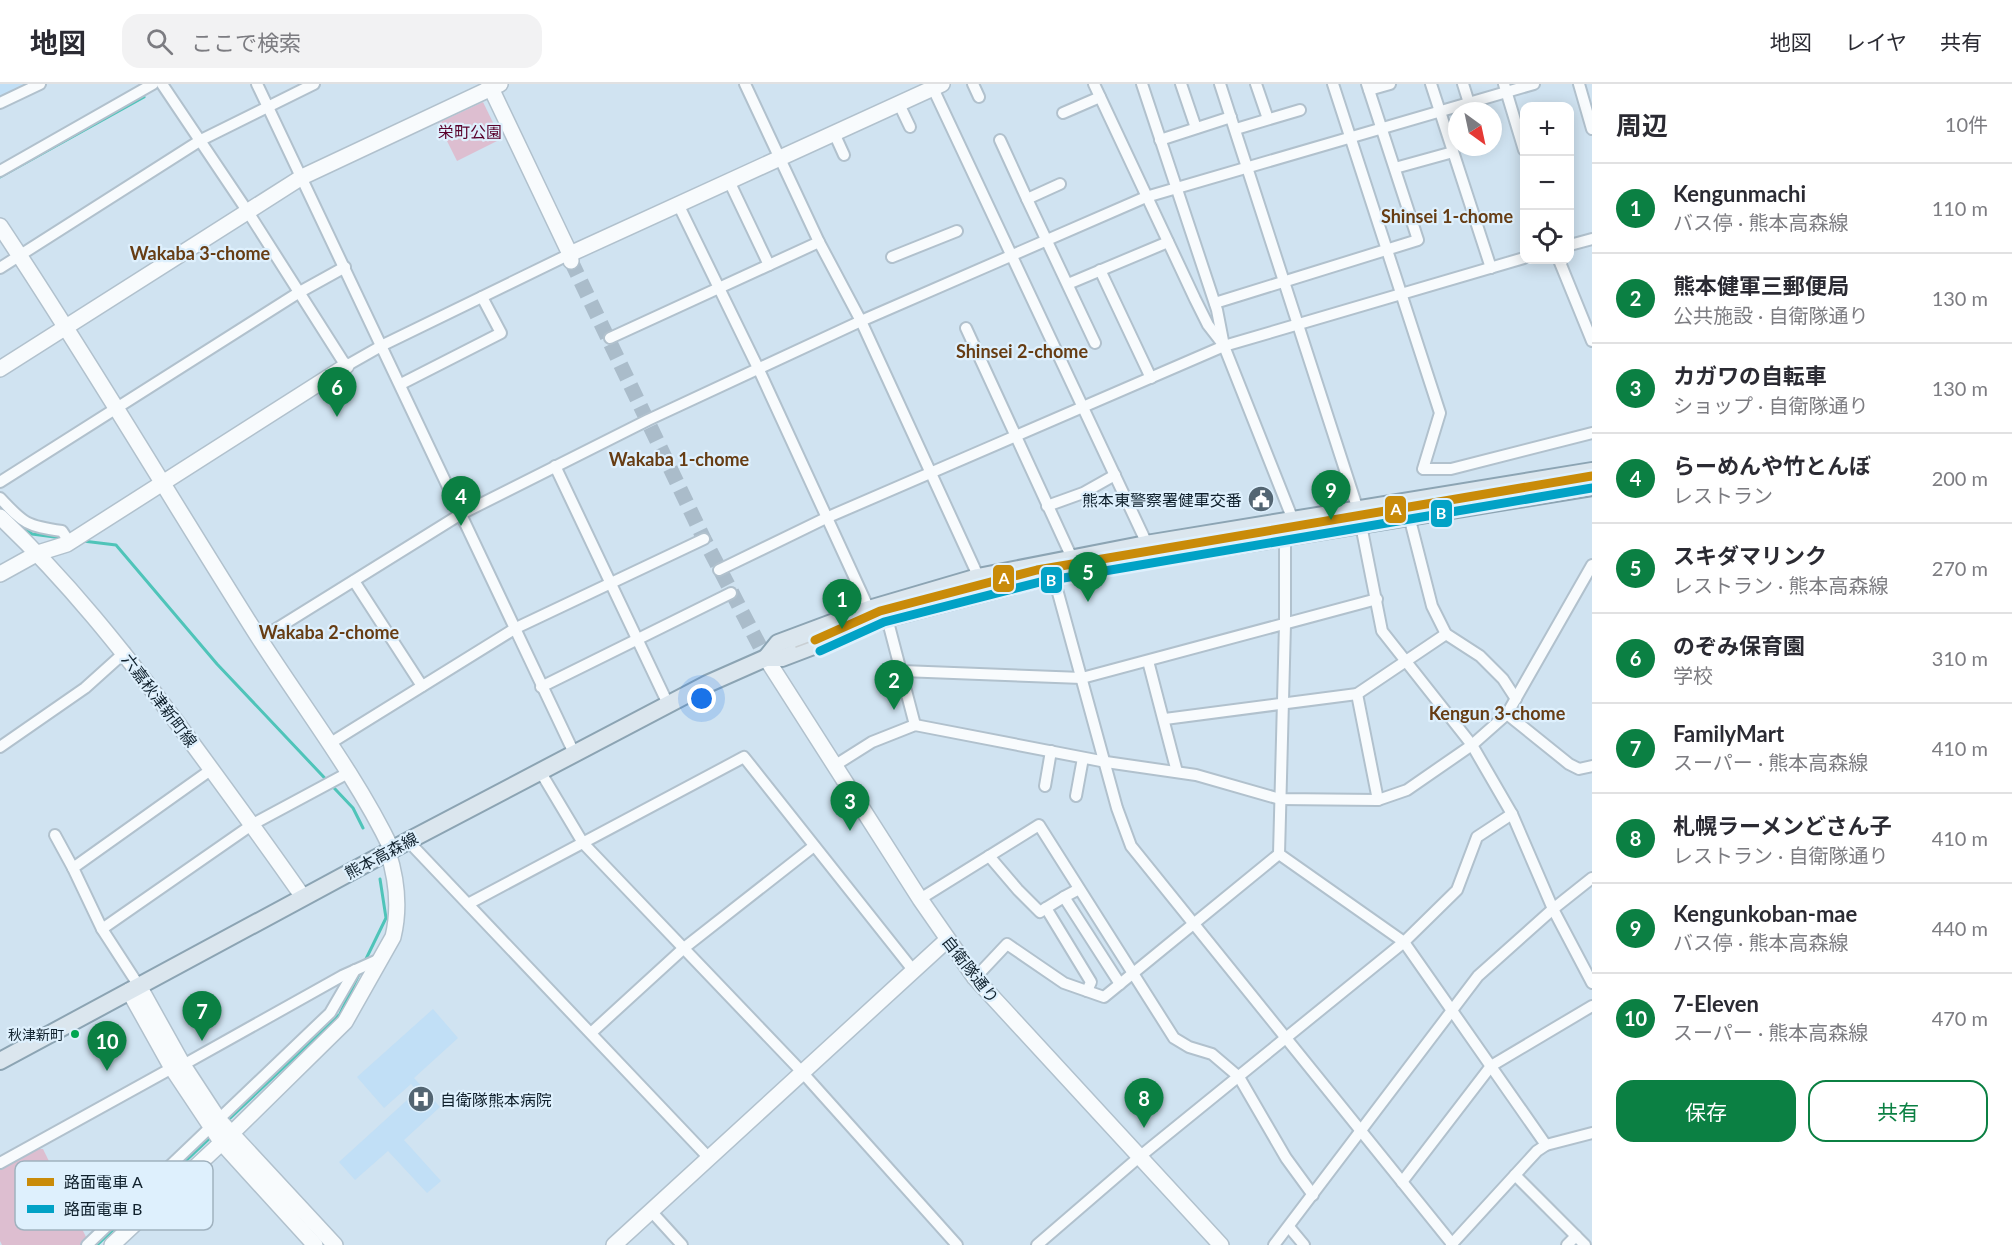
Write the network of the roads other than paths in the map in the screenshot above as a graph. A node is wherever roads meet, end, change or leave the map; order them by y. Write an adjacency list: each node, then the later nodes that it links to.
1 (40, 84): 27 (street)
2 (153, 84): 54 (street)
3 (162, 84): 45 (street)
4 (257, 84): 29 (street)
5 (314, 84): 29 (street)
6 (744, 84): 51 (street)
7 (973, 84): 23 (street)
8 (1094, 84): 24 (street)
9 (1142, 84): 47 (street)
10 (1181, 84): 37 (street)
11 (1220, 84): 34 (street)
12 (1256, 84): 35 (street)
13 (1333, 84): 44 (street)
14 (1390, 84): 21 (street)
15 (1431, 84): 32 (street)
16 (1463, 84): 25 (street)
17 (1534, 84): 22 (street)
18 (1579, 84): 40 (street)
19 (493, 85): 55 (street); 74 (street)
20 (936, 85): 28 (street); 73 (street)
21 (1368, 87): 39 (street)
22 (1505, 88): 26 (street); 43 (street)
23 (979, 97)
24 (1100, 97): 33 (street); 59 (street)
25 (1469, 102)
26 (1471, 102)
27 (0, 103)
28 (899, 104): 36 (street); 41 (street)
29 (268, 108): 45 (street); 55 (street)
30 (1448, 109): 32 (street)
31 (1300, 111): 35 (street)
32 (1440, 111): 39 (street); 42 (street)
33 (1063, 112)
34 (1231, 117): 37 (street); 38 (street)
35 (1268, 119): 38 (street)
36 (910, 127)
37 (1196, 128): 47 (street)
38 (1236, 129): 52 (street)
39 (1382, 129): 44 (street); 53 (street)
40 (1592, 129)
41 (834, 133): 49 (street); 51 (street)
42 (1448, 136)
43 (1520, 137)
44 (1350, 138): 52 (street); 70 (street)
45 (201, 140): 62 (street); 71 (street)
46 (1000, 140): 60 (street)
47 (1160, 140): 58 (street)
48 (1448, 153): 53 (street)
49 (844, 155)
50 (1454, 156): 80 (street)
51 (779, 158): 56 (street); 68 (street)
52 (1249, 166): 58 (street); 82 (street)
53 (1395, 168): 70 (street)
54 (0, 171)
55 (302, 177): 62 (street); 78 (street)
56 (729, 181): 61 (street); 77 (street)
57 (1060, 184): 60 (street)
58 (1176, 188): 59 (street); 88 (street)
59 (1146, 197): 66 (street); 67 (street)
60 (1027, 199): 66 (street)
61 (678, 204): 74 (street); 84 (street)
62 (248, 212): 85 (street); 91 (street)
63 (0, 226): 71 (street)
64 (957, 231): 72 (street)
65 (1592, 239): 69 (street)
66 (1047, 241): 73 (street); 83 (street)
67 (1168, 242): 81 (street); 97 (street)
68 (819, 243): 77 (street); 89 (street)
69 (1574, 244)
70 (1387, 250): 82 (street); 86 (street)
71 (20, 256): 79 (street); 91 (street)
72 (892, 257)
73 (1012, 257): 89 (street); 103 (street)
74 (571, 258): 87 (street)
75 (1520, 259): 80 (street)
76 (1561, 264): 94 (street)
77 (769, 265): 84 (street)
78 (345, 267): 85 (street); 96 (street)
79 (0, 268)
80 (1491, 268): 86 (street)
81 (1100, 270): 83 (street); 101 (street)
82 (1285, 281): 88 (street); 90 (street)
83 (1068, 284): 95 (street)
84 (718, 289): 93 (street); 100 (street)
85 (298, 293): 98 (street); 104 (street)
86 (1401, 293): 90 (street); 105 (street)
87 (482, 297): 96 (street); 102 (street)
88 (1215, 303): 97 (street)
89 (861, 321): 100 (street); 109 (street)
90 (1299, 325): 97 (street); 119 (street)
91 (65, 327): 99 (street); 104 (street)
92 (966, 328): 106 (street)
93 (610, 339)
94 (1592, 341)
95 (1095, 343)
96 (383, 345): 98 (street); 102 (street)
97 (1224, 346): 101 (street); 121 (street)
98 (346, 366): 112 (street)
99 (0, 369)
100 (759, 370): 107 (street); 120 (street)
101 (1151, 378): 103 (street)
102 (401, 384): 116 (street)
103 (1084, 407): 106 (street); 110 (street)
104 (118, 408): 111 (street); 112 (street)
105 (1592, 433)
106 (1014, 436): 109 (street); 115 (street)
107 (555, 466): 116 (street); 132 (street)
108 (1592, 471): 119 (main road, 熊本高森線)
109 (930, 472): 120 (street); 133 (street)
110 (1115, 475): 115 (street); 124 (street)
111 (0, 482)
112 (163, 483): 123 (street); 142 (street)
113 (1592, 487): 117 (main road, 熊本高森線)
114 (0, 498): 123 (street)
115 (1047, 506): 126 (street)
116 (460, 514): 131 (street); 139 (street)
117 (1409, 516): 119 (main road, 熊本高森線); 140 (street)
118 (0, 517): 125 (street, 六嘉秋津新町線)
119 (1360, 517): 121 (main road, 熊本高森線); 135 (street)
120 (826, 518): 129 (street); 136 (street)
121 (1290, 528): 124 (main road, 熊本高森線); 138 (street)
122 (704, 539): 132 (street)
123 (70, 543): 125 (street)
124 (1150, 551): 126 (main road, 熊本高森線); 128 (main road, 熊本高森線)
125 (38, 553): 130 (street); 143 (street, 六嘉秋津新町線)
126 (1072, 558): 128 (main road, 熊本高森線)
127 (1592, 565): 152 (street)
128 (1051, 568): 133 (main road, 熊本高森線); 148 (street)
129 (719, 570)
130 (0, 574)
131 (354, 581): 142 (street); 149 (street)
132 (611, 582): 139 (street); 141 (street)
133 (982, 584): 136 (main road, 熊本高森線); 137 (main road, 熊本高森線)
134 (731, 592): 141 (street)
135 (1377, 599): 138 (street); 145 (street)
136 (869, 609): 137 (street); 144 (main road, 熊本高森線)
137 (887, 618): 144 (main road, 熊本高森線); 147 (street)
138 (1285, 624): 146 (street); 154 (street)
139 (516, 628): 149 (street); 150 (street)
140 (1446, 634): 145 (street); 152 (street)
141 (638, 638): 150 (street); 153 (street)
142 (260, 639): 159 (street)
143 (125, 652): 158 (street); 167 (street, 六嘉秋津新町線)
144 (766, 657): 153 (main road, 熊本高森線); 165 (street, 自衛隊通り)
145 (1405, 660): 151 (street); 160 (street)
146 (1148, 661): 148 (street); 156 (street)
147 (902, 671): 148 (street); 157 (street)
148 (1082, 678): 164 (street)
149 (422, 686): 159 (street)
150 (541, 687): 162 (street)
151 (1357, 694): 154 (street); 174 (street)
152 (1516, 699): 155 (street)
153 (668, 704): 162 (main road, 熊本高森線)
154 (1283, 705): 156 (street); 173 (street)
155 (1507, 714): 160 (street); 166 (street)
156 (1165, 719): 169 (street)
157 (915, 725): 161 (street); 165 (street)
158 (2, 742)
159 (329, 744): 170 (street)
160 (1472, 745): 174 (street); 175 (street)
161 (1051, 751): 163 (street); 171 (street)
162 (574, 753): 168 (main road, 熊本高森線)
163 (1083, 758): 164 (street); 172 (street)
164 (1106, 762): 169 (street); 193 (street)
165 (834, 766): 189 (street, 自衛隊通り)
166 (1592, 766)
167 (212, 769): 176 (street, 六嘉秋津新町線); 184 (street)
168 (540, 771): 178 (main road, 熊本高森線); 179 (street)
169 (1177, 772): 173 (street)
170 (348, 773): 176 (street); 181 (street)
171 (1045, 786)
172 (1076, 796)
173 (1280, 799): 174 (street); 182 (street)
174 (1378, 800)
175 (1512, 814): 192 (street); 196 (street)
176 (253, 824): 187 (street, 六嘉秋津新町線); 194 (street)
177 (55, 835): 184 (street)
178 (408, 841): 181 (main road, 熊本高森線); 190 (street)
179 (583, 843): 180 (street); 190 (street); 197 (street)
180 (814, 846): 197 (street); 200 (street)
181 (390, 851): 187 (main road, 熊本高森線); 198 (street)
182 (1279, 854): 193 (street); 196 (street)
183 (989, 856): 186 (street); 189 (street); 191 (street)
184 (73, 868): 194 (street)
185 (1592, 878): 192 (street)
186 (1079, 889): 188 (street); 201 (street)
187 (303, 897): 205 (main road, 熊本高森線)
188 (1064, 897): 191 (street); 204 (street)
189 (920, 899): 195 (street, 自衛隊通り)
190 (468, 904): 209 (street)
191 (1046, 908): 206 (street)
192 (1553, 909): 203 (street); 208 (street)
193 (1193, 924): 201 (street); 210 (street)
194 (102, 929): 205 (street)
195 (947, 940): 200 (street); 202 (street, 自衛隊通り)
196 (1404, 942): 208 (street); 210 (street)
197 (684, 948): 209 (street); 214 (street)
198 (376, 961): 199 (street); 216 (street)
199 (355, 970): 213 (street); 216 (street)
200 (913, 970): 214 (street)
201 (1132, 975): 204 (street); 215 (street)
202 (975, 978): 206 (street); 221 (street, 自衛隊通り)
203 (1592, 983)
204 (1120, 984): 206 (street)
205 (134, 988): 211 (main road, 熊本高森線); 213 (street)
206 (1087, 991)
207 (1592, 1006): 212 (street)
208 (1453, 1011): 212 (street); 217 (street)
209 (591, 1033): 220 (street)
210 (1285, 1038): 215 (street); 217 (street)
211 (0, 1061)
212 (1491, 1066): 219 (street); 226 (street)
213 (178, 1067): 216 (street); 224 (street)
214 (802, 1072): 220 (street); 239 (street)
215 (1239, 1077): 221 (street); 227 (street)
216 (221, 1131): 222 (street); 223 (street); 235 (street); 236 (street)
217 (1362, 1132): 226 (street); 227 (street)
218 (1592, 1133): 219 (street)
219 (1546, 1145): 225 (street)
220 (709, 1158): 228 (street)
221 (1138, 1158): 240 (street); 241 (street, 自衛隊通り)
222 (186, 1161)
223 (192, 1161)
224 (0, 1162)
225 (1515, 1175): 232 (street); 244 (street)
226 (1402, 1182): 244 (street)
227 (1313, 1195): 229 (street)
228 (651, 1211): 237 (street); 238 (street)
229 (1288, 1227): 242 (street); 243 (street)
230 (105, 1230): 233 (street)
231 (126, 1230): 234 (street)
232 (1576, 1236): 245 (street); 246 (street)
233 (87, 1245)
234 (112, 1245)
235 (315, 1245)
236 (335, 1245)
237 (614, 1245)
238 (682, 1245)
239 (957, 1245)
240 (1037, 1245)
241 (1221, 1245)
242 (1274, 1245)
243 (1304, 1245)
244 (1452, 1245)
245 (1567, 1245)
246 (1585, 1245)

